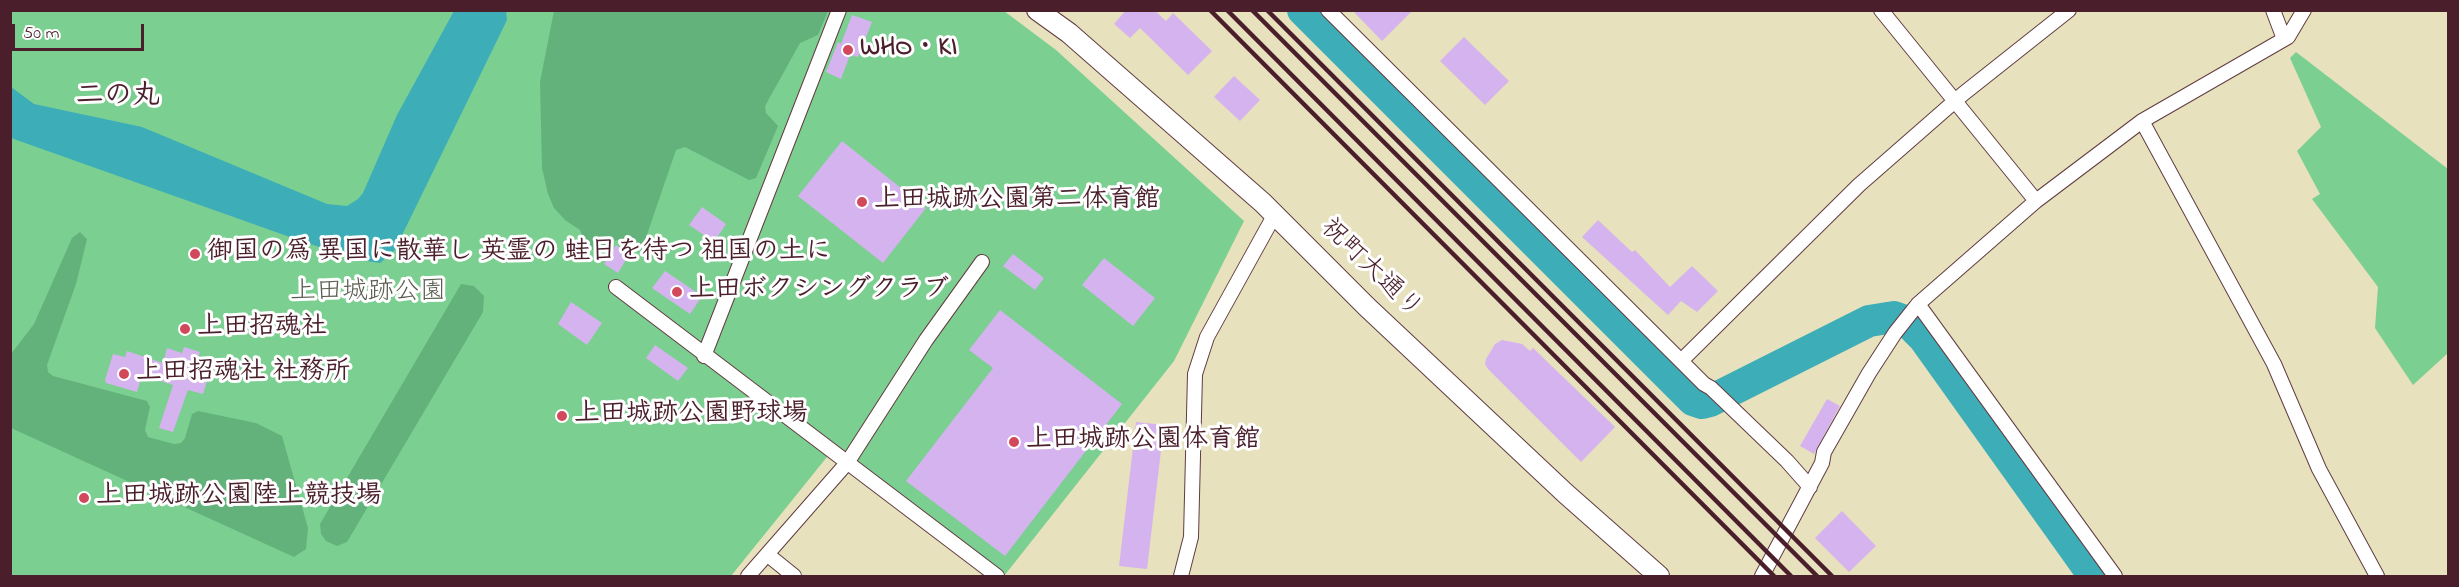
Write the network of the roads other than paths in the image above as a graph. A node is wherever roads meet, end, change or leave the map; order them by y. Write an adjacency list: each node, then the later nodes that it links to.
1 (839, 10): 16 (street)
2 (1037, 10): 12 (street, 祝町大通り)
3 (1881, 10): 9 (street)
4 (2069, 10): 9 (street)
5 (2273, 10): 8 (street)
6 (2304, 10): 8 (street)
7 (1334, 12): 17 (street)
8 (2284, 39): 10 (street)
9 (1955, 100): 11 (street); 17 (street)
10 (2142, 121): 11 (street); 28 (street)
11 (2036, 201): 15 (street)
12 (1275, 214): 24 (street); 25 (street, 祝町大通り)
13 (982, 262): 18 (street)
14 (616, 287): 16 (street)
15 (1915, 308): 19 (street); 27 (street)
16 (704, 356): 18 (street)
17 (1681, 362): 19 (street)
18 (847, 463): 20 (street); 23 (street)
19 (1810, 487): 26 (street)
20 (768, 555): 21 (street); 22 (street)
21 (748, 576)
22 (794, 576)
23 (997, 576)
24 (1181, 576)
25 (1659, 576)
26 (1762, 576)
27 (2115, 576)
28 (2378, 576)

